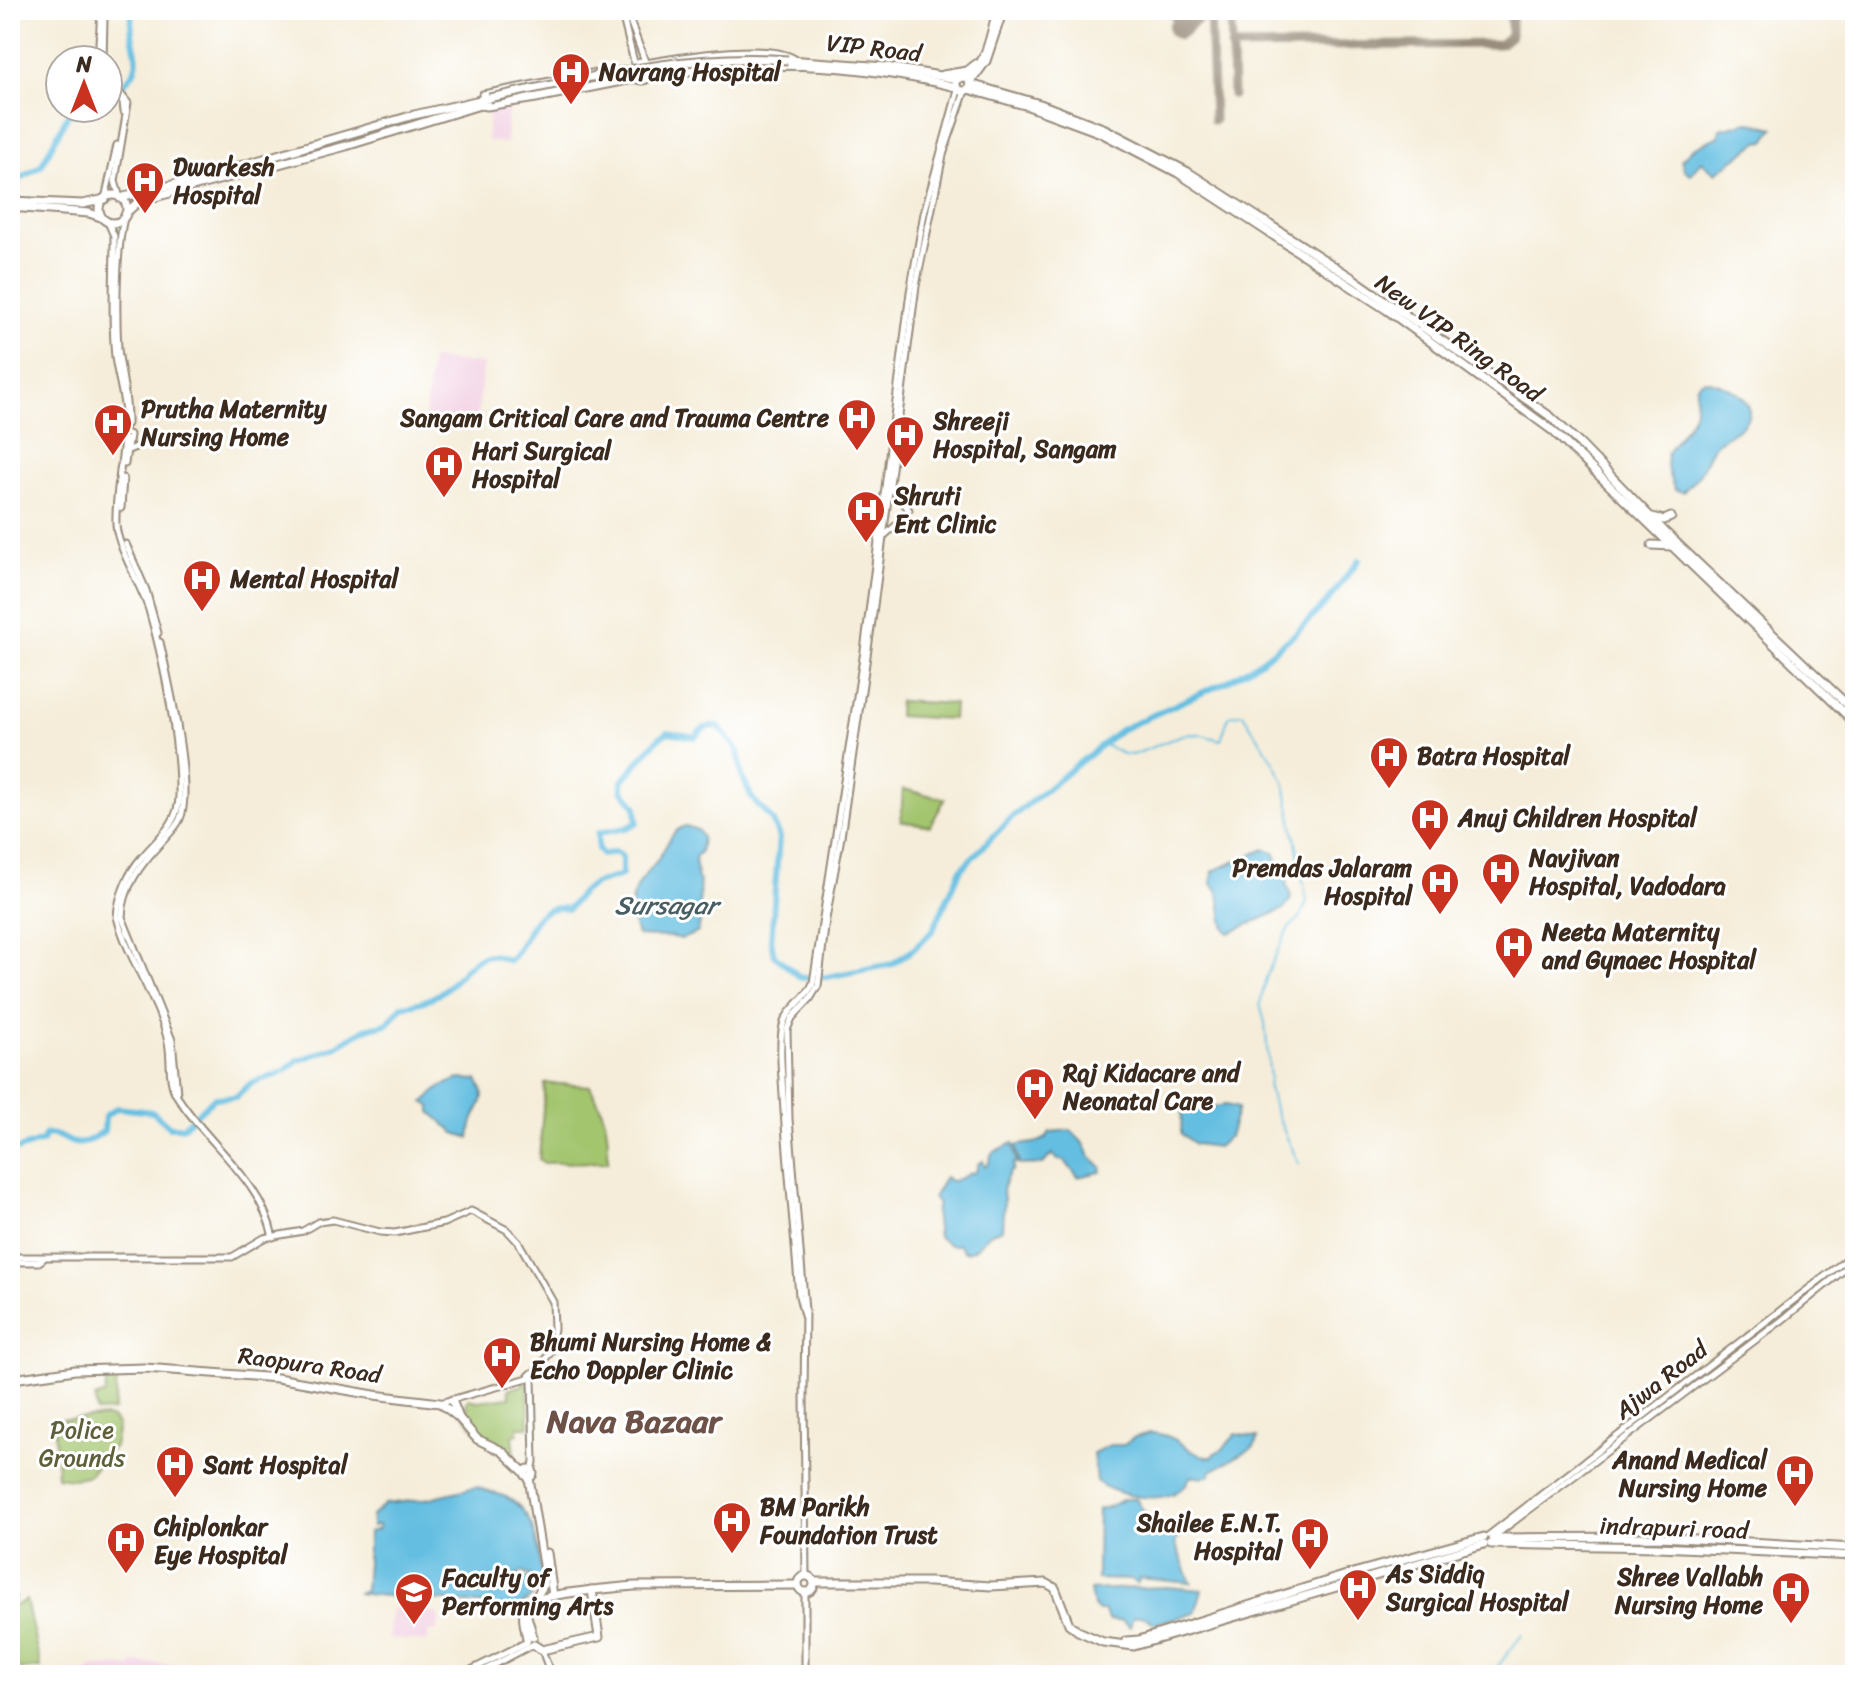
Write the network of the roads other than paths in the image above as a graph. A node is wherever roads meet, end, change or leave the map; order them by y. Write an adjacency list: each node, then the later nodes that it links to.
1 (102, 10): 4 (main road)
2 (623, 10): 6 (main road); 8 (main road)
3 (1000, 10): 7 (main road)
4 (101, 44)
5 (792, 63): 6 (main road); 9 (main road, VIP Road); 11 (main road); 12 (main road, VIP Road); 14 (main road, bridge)
6 (646, 64): 8 (main road); 11 (main road)
7 (980, 65): 9 (main road); 12 (main road)
8 (635, 66): 10 (main road); 14 (main road)
9 (933, 76): 12 (main road, VIP Road)
10 (637, 78): 11 (main road); 14 (main road)
11 (647, 78)
12 (962, 84): 17 (main road, New VIP Ring Road); 17 (main road, New VIP Ring Road); 26 (main road); 31 (main road)
13 (125, 100): 15 (main road); 16 (main road)
14 (480, 102): 15 (main road); 20 (main road)
15 (120, 198): 16 (main road); 20 (main road)
16 (105, 199): 19 (main road); 21 (main road)
17 (1228, 201): 29 (main road, New VIP Ring Road); 32 (main road, New VIP Ring Road)
18 (10, 204): 19 (main road)
19 (20, 205): 21 (main road)
20 (125, 215): 21 (main road); 22 (main road)
21 (104, 219): 22 (main road)
22 (117, 272): 23 (main road)
23 (126, 437): 25 (main road); 37 (main road)
24 (147, 442): 25 (main road)
25 (126, 451): 37 (main road)
26 (890, 484): 27 (main road); 31 (main road)
27 (909, 510)
28 (869, 517): 31 (main road)
29 (1649, 517): 32 (main road, New VIP Ring Road); 32 (main road)
30 (902, 520): 31 (main road)
31 (881, 536): 51 (main road)
32 (1672, 543): 33 (main road); 34 (main road, New VIP Ring Road)
33 (1652, 545)
34 (1743, 611): 35 (main road, New VIP Ring Road); 36 (main road, New VIP Ring Road)
35 (1855, 712)
36 (1855, 723)
37 (177, 1096): 38 (main road)
38 (273, 1237): 40 (main road); 42 (main road)
39 (1855, 1253): 48 (main road, Ajwa Road)
40 (10, 1259)
41 (1855, 1261): 48 (main road, Ajwa Road)
42 (532, 1376): 44 (main road); 47 (main road)
43 (10, 1380): 45 (main road, Raopura Road)
44 (452, 1400): 45 (main road); 46 (main road)
45 (440, 1403): 46 (main road)
46 (459, 1418): 47 (main road)
47 (529, 1474): 57 (main road); 58 (main road)
48 (1489, 1539): 49 (main road, indrapuri road); 50 (main road, indrapuri road); 60 (main road, indrapuri road)
49 (1855, 1548)
50 (1855, 1556)
51 (806, 1576): 52 (main road); 53 (main road)
52 (814, 1583): 54 (main road); 54 (main road); 56 (main road)
53 (798, 1585): 55 (main road); 56 (main road)
54 (1053, 1586): 59 (main road)
55 (592, 1590): 57 (main road); 62 (main road)
56 (805, 1592): 66 (main road)
57 (553, 1596): 58 (main road)
58 (533, 1602): 61 (main road)
59 (1066, 1618): 60 (main road); 60 (main road)
60 (1216, 1621)
61 (531, 1642): 62 (main road); 63 (main road); 64 (main road)
62 (542, 1650): 65 (main road)
63 (461, 1675)
64 (475, 1675)
65 (551, 1675)
66 (805, 1675)

